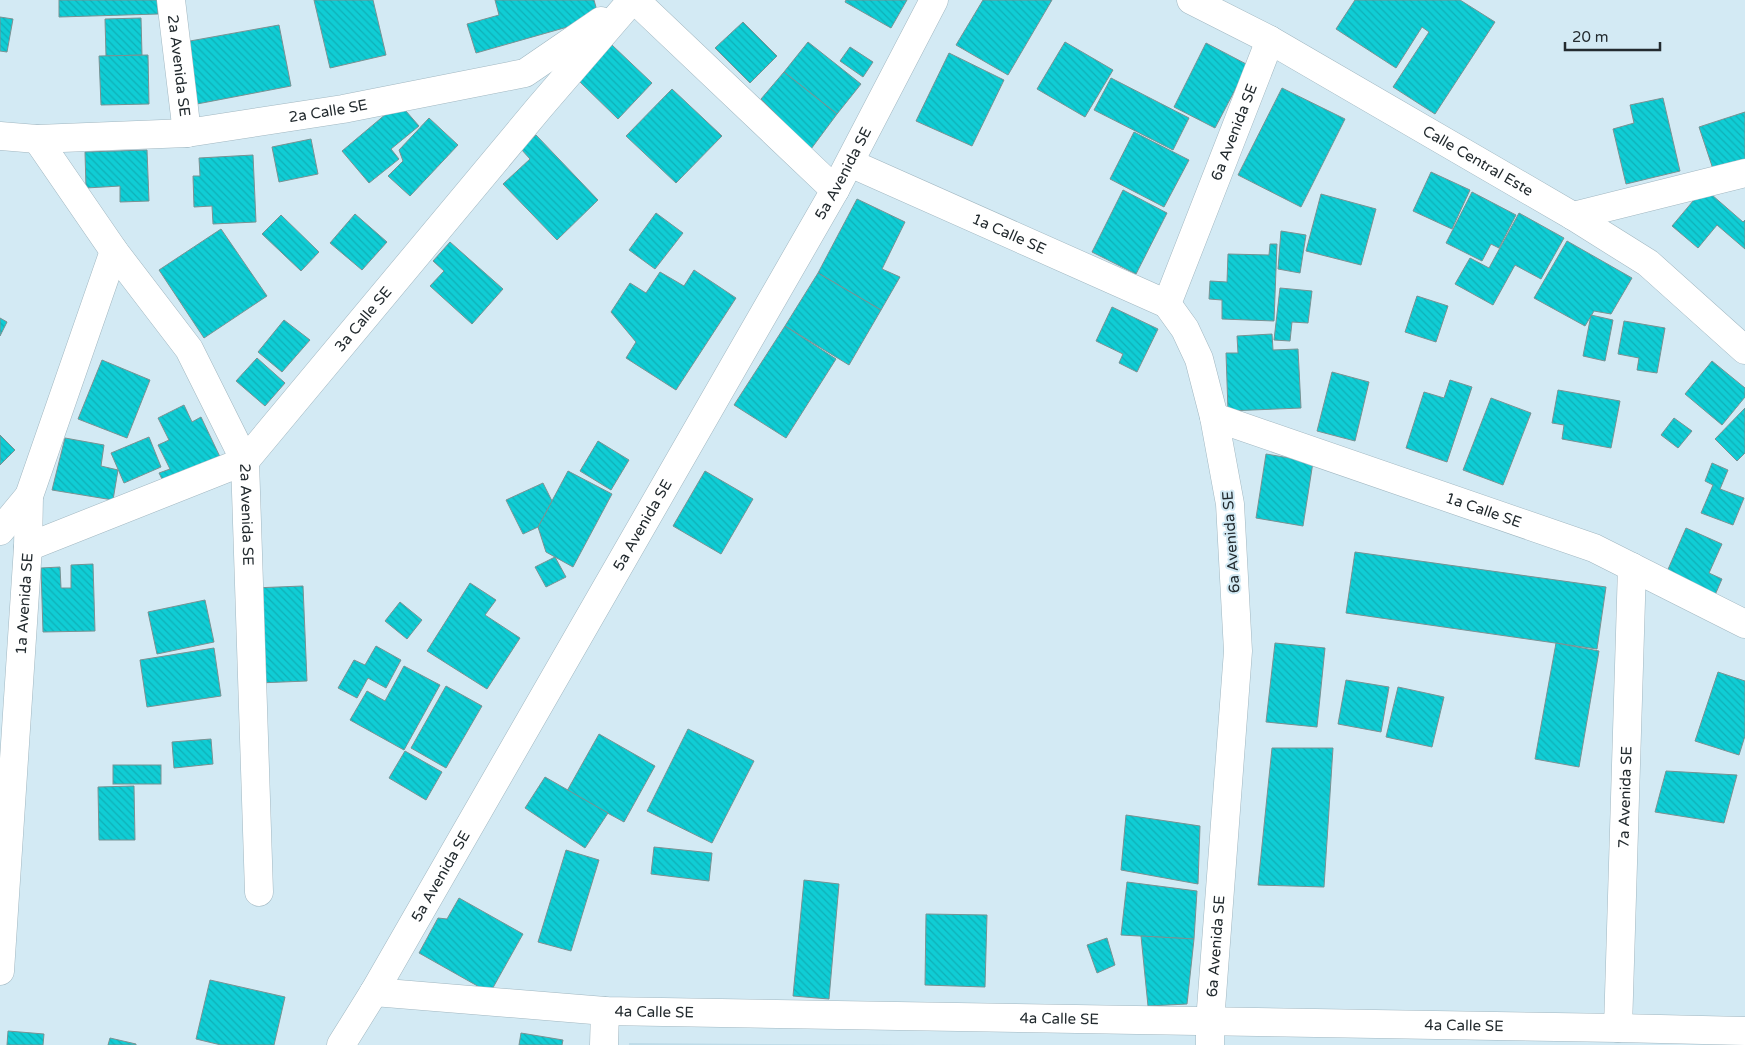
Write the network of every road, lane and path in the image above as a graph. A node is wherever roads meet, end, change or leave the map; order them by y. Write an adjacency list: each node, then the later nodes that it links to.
1 (171, 0): 6 (street, 2a Avenida SE)
2 (633, 0): 6 (street, 2a Calle SE); 11 (street); 17 (street, 3a Calle SE)
3 (934, 0): 9 (street, 5a Avenida SE)
4 (1191, 0): 5 (street, Calle Central Este)
5 (1270, 40): 12 (street, Calle Central Este); 14 (street, 6a Avenida SE)
6 (186, 133): 8 (street, 2a Calle SE)
7 (0, 136): 8 (street, 2a Calle SE)
8 (37, 139): 13 (street, 2a Avenida SE)
9 (850, 163): 11 (street, 5a Avenida SE); 14 (street, 1a Calle SE)
10 (1745, 173): 12 (street)
11 (835, 190): 25 (street, 5a Avenida SE)
12 (1573, 216): 15 (street, Calle Central Este)
13 (114, 251): 17 (street, 2a Avenida SE); 18 (street, 1a Avenida SE)
14 (1167, 304): 16 (street, 6a Avenida SE)
15 (1745, 350)
16 (1214, 417): 21 (street, 1a Calle SE); 29 (street, 6a Avenida SE)
17 (245, 461): 20 (street, 3a Calle SE); 23 (street, 2a Avenida SE)
18 (29, 496): 19 (street); 20 (street, 1a Avenida SE)
19 (0, 531)
20 (28, 547): 24 (street, 1a Avenida SE)
21 (1632, 566): 22 (street, 1a Calle SE); 27 (street, 7a Avenida SE)
22 (1745, 624)
23 (259, 892)
24 (0, 971)
25 (374, 992): 26 (street, 4a Calle SE); 30 (street, 5a Avenida SE)
26 (605, 1011): 29 (street, 4a Calle SE); 31 (street)
27 (1618, 1028): 28 (street, 4a Calle SE); 29 (street, 4a Calle SE)
28 (1745, 1031)
29 (1210, 1033)
30 (341, 1045)
31 (604, 1045)

